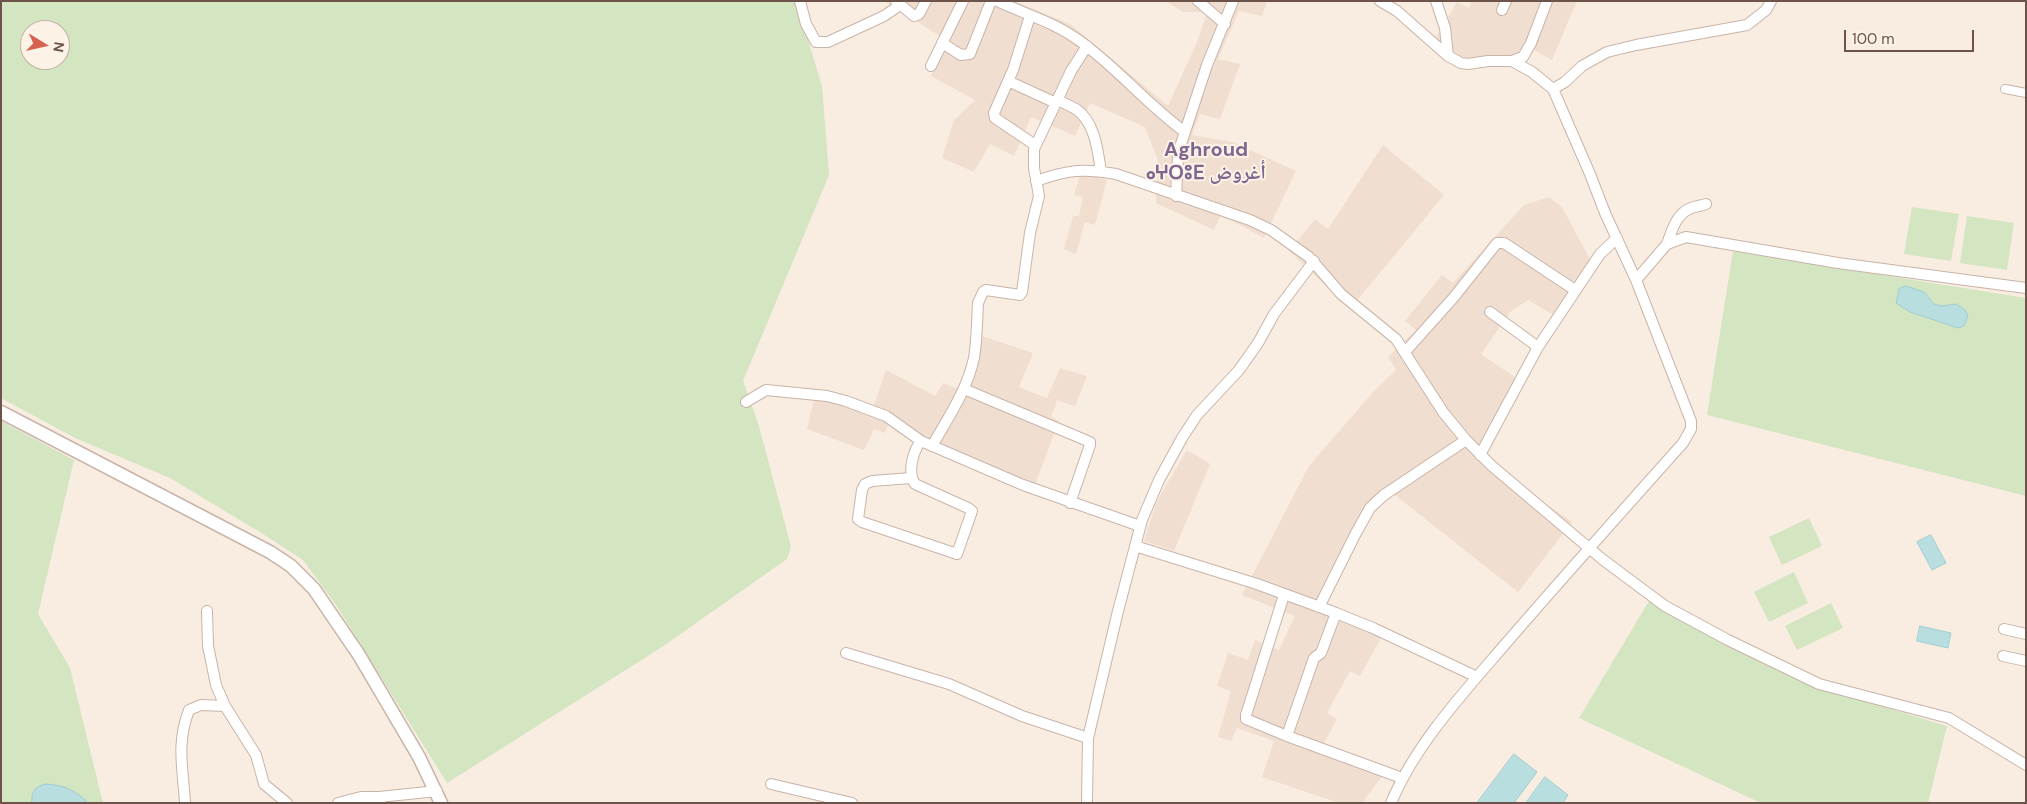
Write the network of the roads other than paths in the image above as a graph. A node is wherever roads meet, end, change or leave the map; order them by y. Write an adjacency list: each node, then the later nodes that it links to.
1 (800, 1): 12 (street)
2 (926, 1): 12 (street)
3 (963, 1): 15 (street)
4 (991, 1): 15 (street)
5 (997, 1): 13 (street)
6 (1198, 1): 14 (street)
7 (1233, 1): 14 (street)
8 (1380, 1): 17 (street)
9 (1436, 1): 17 (street)
10 (1547, 1): 18 (street)
11 (1771, 1): 22 (street)
12 (898, 3)
13 (1030, 16): 16 (street); 20 (street)
14 (1225, 24): 25 (street)
15 (942, 43): 19 (street)
16 (1087, 46): 24 (street); 25 (street)
17 (1448, 56): 18 (street)
18 (1512, 61): 22 (street)
19 (931, 66)
20 (1008, 81): 24 (street); 26 (street)
21 (2005, 89): 23 (street)
22 (1553, 90): 31 (street)
23 (2026, 93)
24 (1057, 101): 26 (street); 27 (street)
25 (1185, 132): 29 (street)
26 (1035, 145): 28 (street)
27 (1101, 172): 28 (street); 29 (street)
28 (1036, 181): 40 (street)
29 (1176, 196): 33 (street)
30 (1706, 204): 32 (street)
31 (1617, 238): 34 (street); 36 (street)
32 (1667, 244): 34 (street); 35 (street)
33 (1314, 261): 39 (street); 49 (street)
34 (1636, 280): 51 (street)
35 (2026, 288)
36 (1575, 290): 38 (street); 39 (street)
37 (1490, 312): 38 (street)
38 (1538, 347): 46 (street)
39 (1405, 352): 43 (street)
40 (964, 389): 45 (street); 48 (street)
41 (746, 402): 44 (street)
42 (1, 412): 68 (street)
43 (1466, 440): 46 (street); 53 (street)
44 (920, 441): 45 (street); 47 (street)
45 (932, 446): 48 (street)
46 (1480, 455): 51 (street)
47 (911, 478): 47 (street)
48 (1070, 503): 49 (street)
49 (1140, 526): 50 (street)
50 (1135, 546): 52 (street); 64 (street)
51 (1589, 546): 61 (street); 65 (street)
52 (1284, 595): 53 (street); 63 (street)
53 (1320, 607): 55 (street)
54 (207, 611): 62 (street)
55 (1336, 613): 61 (street); 63 (street)
56 (2004, 629): 57 (street)
57 (2026, 634)
58 (846, 653): 64 (street)
59 (2002, 656): 60 (street)
60 (2026, 660)
61 (1477, 677): 66 (street)
62 (224, 706): 70 (street); 71 (street)
63 (1287, 736): 66 (street)
64 (1088, 738): 74 (street)
65 (2026, 765)
66 (1402, 778): 75 (street)
67 (771, 784): 73 (street)
68 (439, 797): 69 (street)
69 (380, 800): 72 (street)
70 (185, 803)
71 (287, 803)
72 (338, 803)
73 (852, 803)
74 (1087, 803)
75 (1391, 803)

